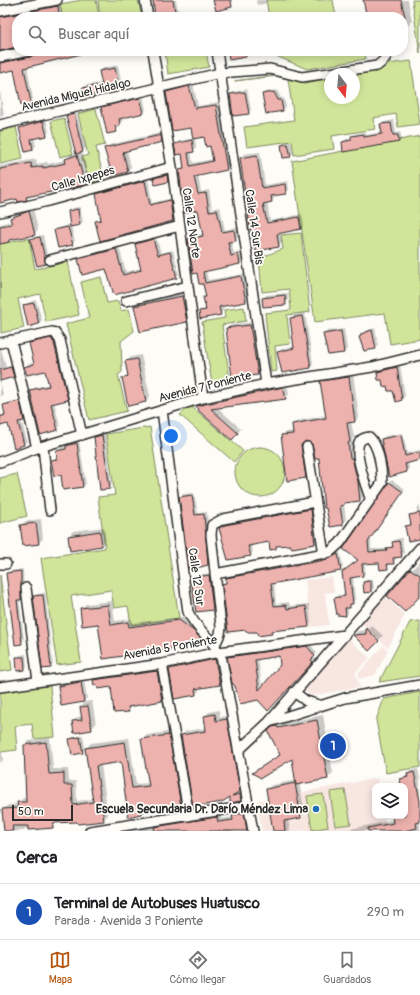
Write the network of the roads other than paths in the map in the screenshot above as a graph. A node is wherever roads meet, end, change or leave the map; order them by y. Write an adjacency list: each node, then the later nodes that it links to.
1 (57, 0): 3 (street)
2 (145, 0): 4 (street)
3 (0, 11)
4 (147, 12)
5 (12, 55): 9 (street)
6 (154, 56): 11 (street, Calle 12 Norte)
7 (218, 56): 10 (street, Calle 14 Sur Bis)
8 (386, 56): 10 (street, Avenida Miguel Hidalgo)
9 (0, 57)
10 (220, 73): 11 (street, Avenida Miguel Hidalgo); 22 (street, Calle 14 Sur Bis)
11 (158, 88): 12 (street, Avenida Miguel Hidalgo); 13 (street, Calle 12 Norte)
12 (0, 125)
13 (172, 166): 14 (street, Calle Ixpepes); 15 (street, Calle 12 Norte)
14 (0, 212)
15 (180, 226): 16 (street); 17 (street, Calle 12 Norte)
16 (50, 260)
17 (188, 286): 18 (street); 23 (street, Calle 12 Norte)
18 (126, 301)
19 (11, 340): 20 (street); 25 (street); 27 (street)
20 (0, 343)
21 (420, 355): 22 (street, Avenida 7 Poniente)
22 (266, 384): 23 (street, Avenida 7 Poniente)
23 (203, 398): 24 (street, Avenida 7 Poniente)
24 (162, 410): 25 (street, Avenida 7 Poniente); 37 (street, Calle 12 Sur)
25 (82, 435): 27 (street, Avenida 7 Poniente)
26 (307, 447): 30 (street)
27 (40, 448): 28 (street, Avenida 7 Poniente); 31 (street)
28 (0, 462)
29 (370, 498): 29 (street); 33 (street)
30 (315, 502): 33 (street); 34 (street)
31 (50, 510)
32 (420, 548): 36 (street)
33 (324, 554): 34 (street)
34 (215, 574): 37 (street)
35 (26, 588): 39 (street)
36 (345, 635): 37 (street, Avenida 5 Poniente); 42 (street)
37 (217, 648): 38 (street, Avenida 5 Poniente); 45 (street)
38 (162, 664): 39 (street, Avenida 5 Poniente); 47 (street)
39 (38, 681): 41 (street, Avenida 5 Poniente)
40 (420, 685): 43 (street)
41 (0, 687)
42 (294, 692): 43 (street); 44 (street)
43 (319, 705): 44 (street)
44 (268, 722): 45 (street)
45 (239, 750): 46 (street)
46 (248, 806): 47 (street); 49 (street)
47 (189, 816): 48 (street)
48 (90, 831)
49 (253, 831)

